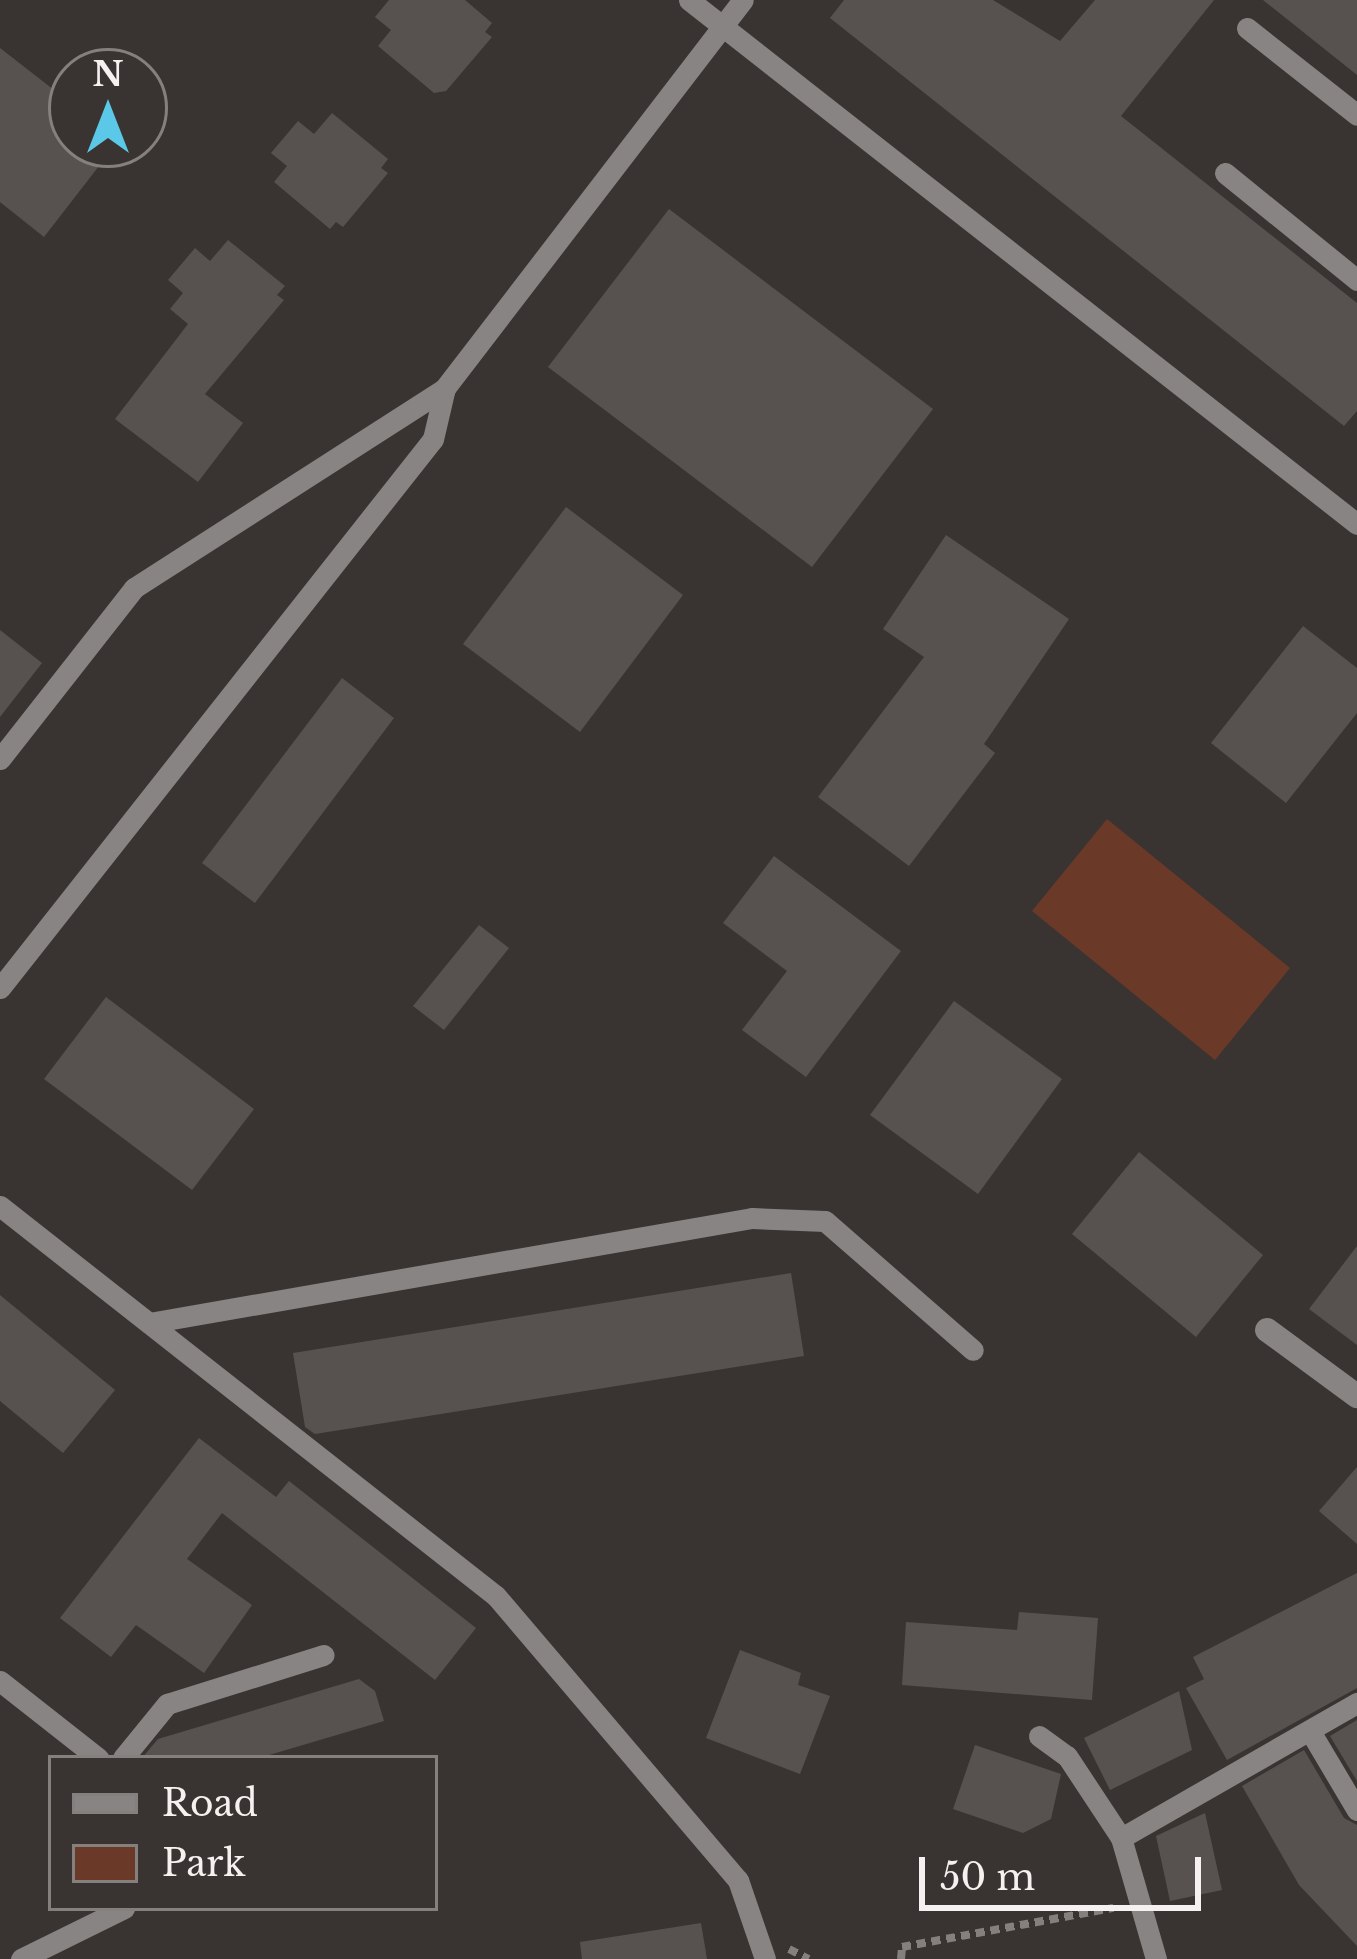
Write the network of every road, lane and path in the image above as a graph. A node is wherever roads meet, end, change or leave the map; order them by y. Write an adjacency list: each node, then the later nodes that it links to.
1 (689, 0): 3 (lane)
2 (743, 0): 3 (lane)
3 (721, 26): 8 (lane); 9 (lane)
4 (1247, 28): 5 (lane)
5 (1357, 115)
6 (1226, 173): 7 (lane)
7 (1357, 280)
8 (445, 388): 10 (lane); 11 (lane)
9 (1357, 524)
10 (0, 759)
11 (0, 988)
12 (0, 1206): 13 (lane)
13 (149, 1323): 15 (lane); 29 (lane)
14 (1268, 1330): 16 (street)
15 (973, 1350)
16 (1357, 1396)
17 (323, 1655): 23 (lane)
18 (0, 1681): 22 (lane)
19 (1357, 1703): 20 (lane)
20 (1310, 1731): 24 (lane); 25 (lane)
21 (1040, 1736): 25 (lane)
22 (94, 1755)
23 (125, 1755)
24 (1357, 1810)
25 (1120, 1838): 26 (lane)
26 (1140, 1903): 30 (path); 31 (lane)
27 (118, 1911): 28 (lane)
28 (21, 1959)
29 (765, 1959)
30 (901, 1959)
31 (1156, 1959)

